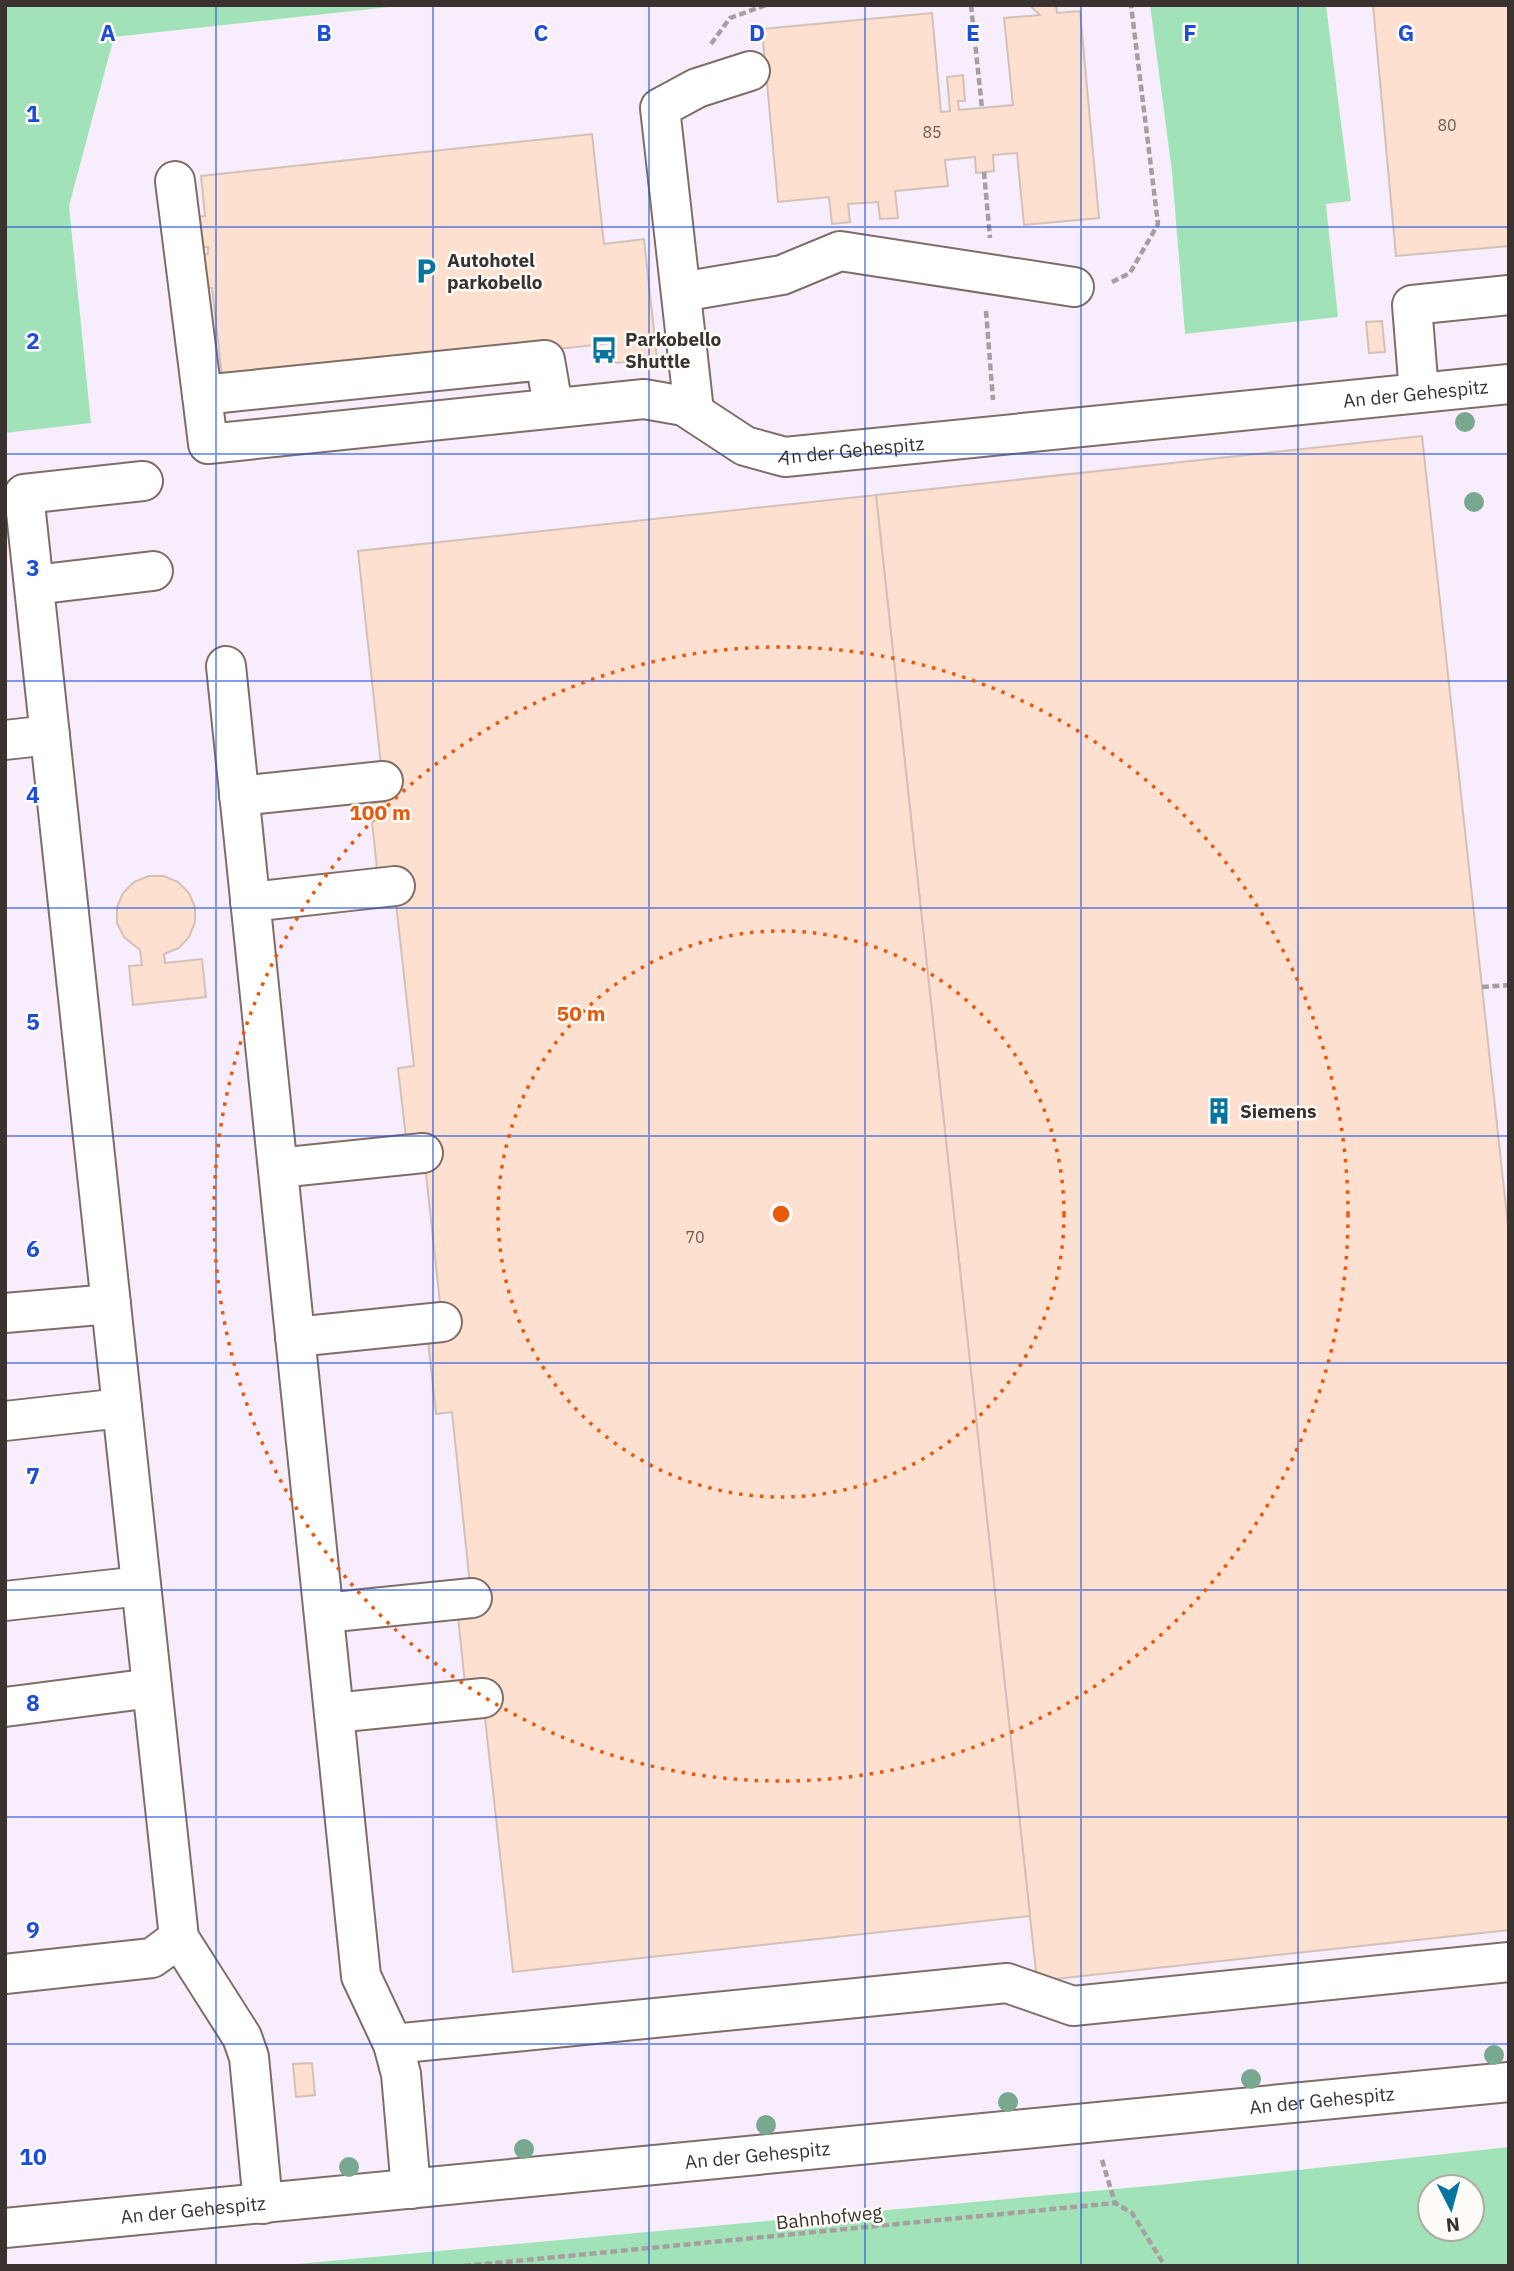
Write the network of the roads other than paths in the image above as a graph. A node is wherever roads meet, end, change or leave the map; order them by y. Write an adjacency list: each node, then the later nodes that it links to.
1 (750, 71): 4 (street)
2 (175, 181): 8 (street)
3 (1073, 287): 4 (street)
4 (681, 292): 10 (street)
5 (1509, 295): 7 (street)
6 (1509, 384): 7 (street, An der Gehespitz)
7 (1419, 393): 10 (street, An der Gehespitz)
8 (202, 395): 9 (street, An der Gehespitz); 9 (street)
9 (552, 406): 10 (street, An der Gehespitz)
10 (694, 411)
11 (143, 481): 12 (street)
12 (15, 493): 14 (street)
13 (153, 571): 14 (street)
14 (34, 585): 16 (street)
15 (226, 666): 19 (street)
16 (50, 735): 17 (street); 24 (street)
17 (5, 740)
18 (383, 781): 19 (street)
19 (239, 796): 21 (street)
20 (394, 886): 21 (street)
21 (250, 902): 23 (street)
22 (423, 1153): 23 (street)
23 (278, 1168): 27 (street)
24 (111, 1304): 25 (street); 28 (street)
25 (5, 1314)
26 (442, 1322): 27 (street)
27 (295, 1337): 33 (street)
28 (122, 1408): 29 (street); 30 (street)
29 (5, 1421)
30 (141, 1586): 32 (street); 34 (street)
31 (472, 1598): 33 (street)
32 (5, 1601)
33 (324, 1613): 37 (street)
34 (152, 1688): 36 (street); 38 (street)
35 (483, 1698): 37 (street)
36 (5, 1707)
37 (334, 1713): 41 (street)
38 (179, 1938): 40 (street); 44 (street)
39 (1509, 1962): 41 (street)
40 (5, 1974)
41 (393, 2044): 43 (street)
42 (1509, 2082): 43 (street, An der Gehespitz)
43 (411, 2189): 44 (street, An der Gehespitz)
44 (263, 2204): 45 (street, An der Gehespitz)
45 (5, 2228)

